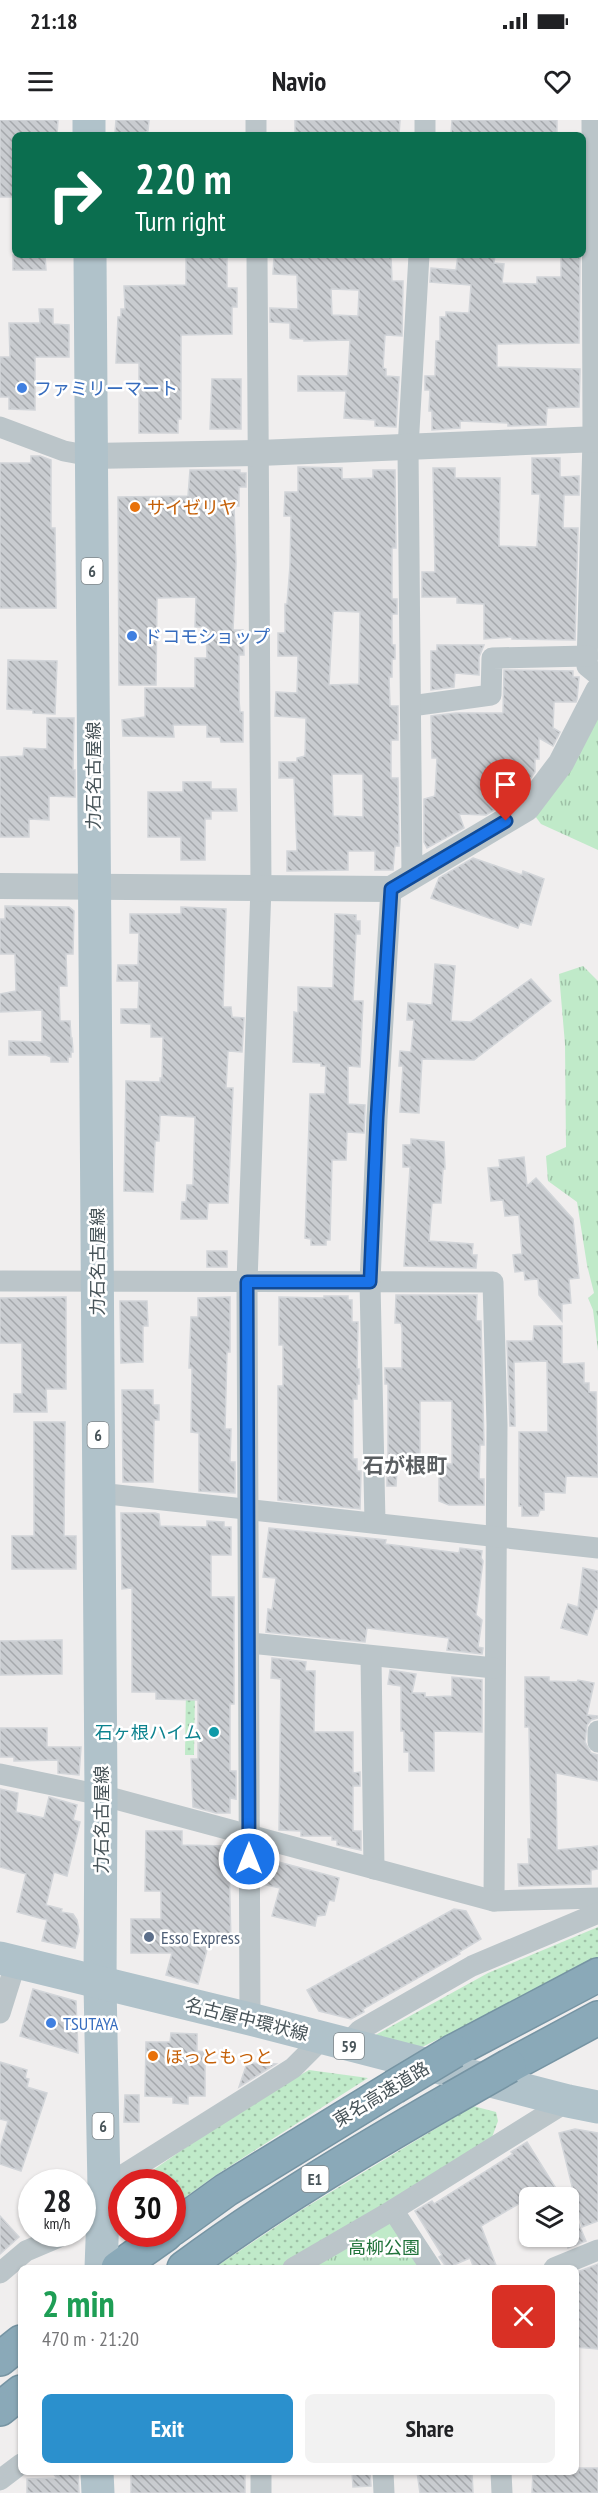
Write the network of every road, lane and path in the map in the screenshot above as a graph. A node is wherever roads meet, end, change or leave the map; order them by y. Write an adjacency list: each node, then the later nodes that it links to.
1 (592, 120): 6 (street)
2 (90, 258): 9 (main road, 力石名古屋線 / 6)
3 (258, 258): 8 (street)
4 (419, 258): 7 (street)
5 (0, 427): 9 (street)
6 (595, 439): 7 (street); 10 (street)
7 (408, 448): 8 (street); 13 (street)
8 (259, 453): 9 (street); 17 (street)
9 (91, 456): 16 (main road, 力石名古屋線 / 6)
10 (588, 656): 11 (street); 13 (street)
11 (598, 675)
12 (598, 691): 14 (street)
13 (411, 706): 14 (street)
14 (402, 883): 17 (street); 21 (street)
15 (0, 886): 16 (street)
16 (94, 887): 17 (street); 19 (main road, 力石名古屋線 / 6)
17 (261, 887): 20 (street)
18 (0, 1281): 19 (street)
19 (97, 1281): 20 (street); 22 (main road, 力石名古屋線 / 6)
20 (247, 1282): 21 (street); 23 (street)
21 (370, 1282): 24 (street); 25 (street)
22 (99, 1493): 23 (street); 33 (main road, 力石名古屋線 / 6)
23 (248, 1508): 24 (street); 27 (street)
24 (375, 1523): 25 (street)
25 (497, 1536): 26 (street); 29 (street)
26 (598, 1548)
27 (250, 1643): 28 (street); 34 (street)
28 (371, 1657): 29 (street); 35 (street)
29 (494, 1668): 37 (street)
30 (598, 1731): 31 (street)
31 (598, 1742)
32 (0, 1774): 33 (street)
33 (101, 1795): 34 (street); 41 (main road, 力石名古屋線 / 6)
34 (249, 1836): 35 (street); 44 (street)
35 (374, 1869): 37 (street)
36 (598, 1898): 37 (street)
37 (494, 1901)
38 (598, 1913): 45 (street)
39 (8, 1960): 41 (main road, 名古屋中環状線 / 59); 42 (street)
40 (598, 1975): 49 (highway, 東名高速道路 / E1, bridge)
41 (100, 1984): 44 (main road, 名古屋中環状線 / 59); 48 (main road, 力石名古屋線 / 6)
42 (0, 2013)
43 (598, 2018): 55 (highway, E1, bridge)
44 (250, 2019): 45 (main road, 名古屋中環状線 / 59)
45 (334, 2042): 46 (main road, 名古屋中環状線 / 59); 48 (street)
46 (588, 2103): 47 (street)
47 (393, 2210): 56 (street); 57 (street)
48 (97, 2211): 53 (main road, 力石名古屋線 / 6)
49 (186, 2219)
50 (35, 2247): 59 (street)
51 (146, 2247): 54 (highway)
52 (598, 2250): 58 (street)
53 (113, 2265)
54 (117, 2265)
55 (188, 2265)
56 (298, 2265)
57 (429, 2265)
58 (561, 2265)
59 (0, 2273)
60 (18, 2344): 61 (highway)
61 (0, 2359)
62 (18, 2394): 63 (highway)
63 (0, 2409)
64 (18, 2466): 69 (street)
65 (97, 2475): 70 (main road)
66 (261, 2475): 71 (street)
67 (383, 2475): 72 (street)
68 (501, 2475): 73 (street)
69 (0, 2480)
70 (98, 2493)
71 (261, 2493)
72 (384, 2493)
73 (502, 2493)

